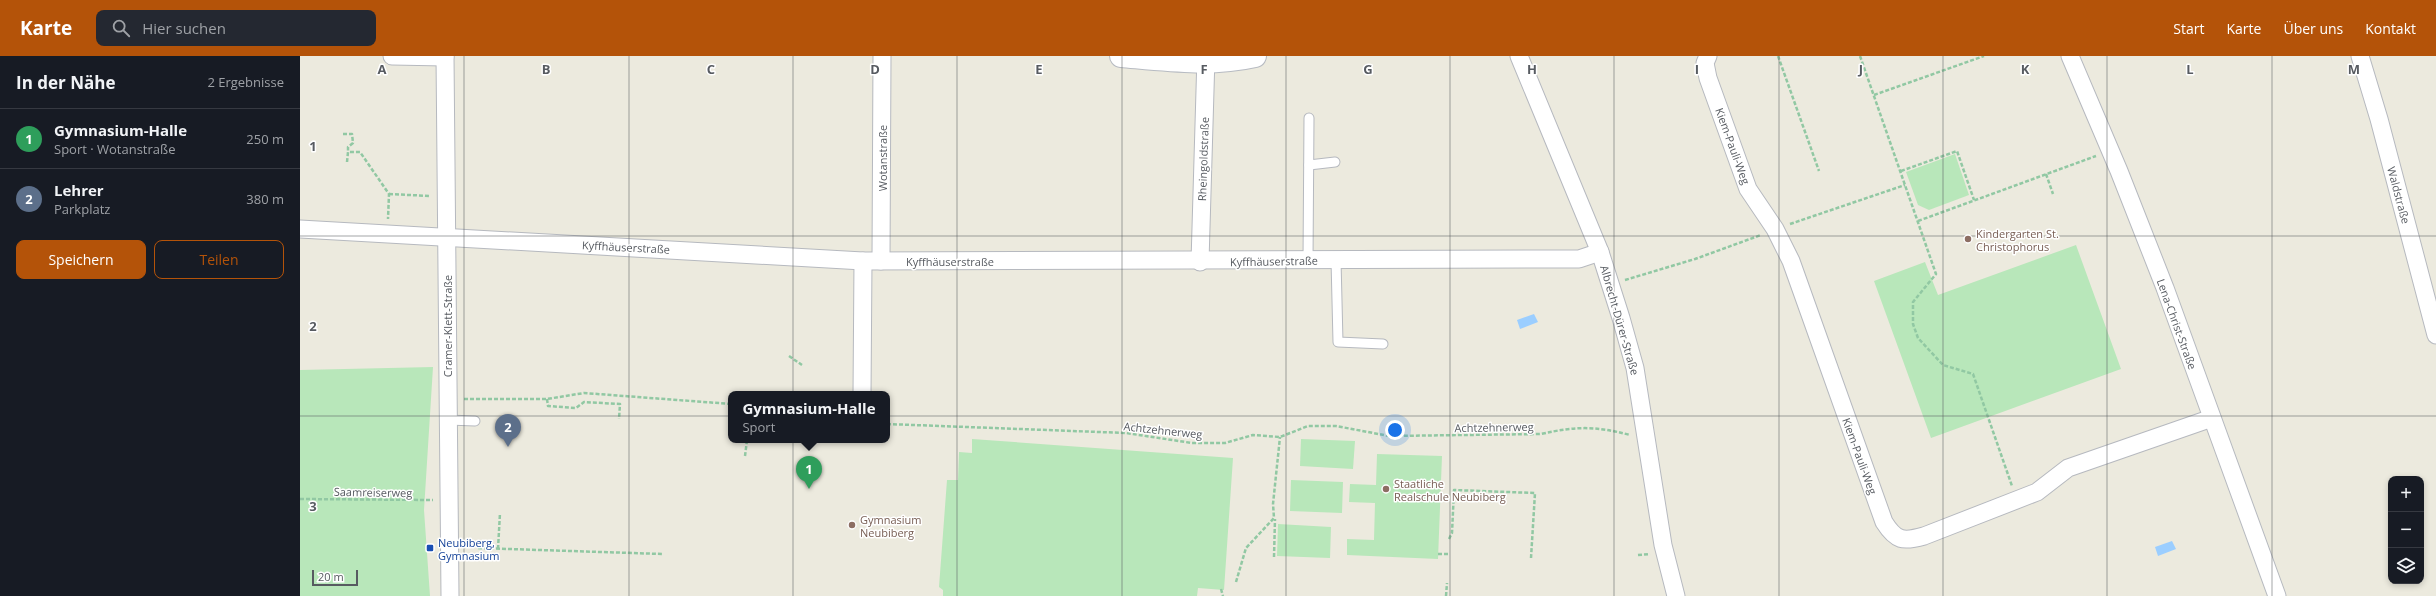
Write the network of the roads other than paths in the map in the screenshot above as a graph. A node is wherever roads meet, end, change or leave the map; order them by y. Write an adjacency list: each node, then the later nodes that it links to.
1 (392, 56): 9 (street)
2 (882, 56): 19 (street, Wotanstraße)
3 (1121, 56): 10 (street)
4 (1255, 56): 10 (street)
5 (1519, 56): 16 (street, Albrecht-Dürer-Straße)
6 (1708, 56): 25 (street, Kiem-Pauli-Weg)
7 (2070, 56): 25 (street, Lena-Christ-Straße)
8 (2360, 56): 22 (street, Waldstraße)
9 (445, 57): 15 (street, Cramer-Klett-Straße)
10 (1206, 59): 21 (street, Rheingoldstraße)
11 (1309, 118): 13 (lane)
12 (1335, 162): 13 (lane)
13 (1309, 165): 20 (lane)
14 (300, 229): 15 (street, Kyffhäuserstraße)
15 (447, 237): 18 (street, Kyffhäuserstraße); 26 (street, Cramer-Klett-Straße)
16 (1600, 252): 17 (street, Kyffhäuserstraße); 29 (street, Albrecht-Dürer-Straße)
17 (1336, 260): 20 (street, Kyffhäuserstraße); 23 (lane)
18 (863, 261): 19 (street, Kyffhäuserstraße); 24 (street)
19 (881, 261): 21 (street, Kyffhäuserstraße)
20 (1308, 261): 21 (street, Kyffhäuserstraße)
21 (1200, 262)
22 (2436, 335)
23 (1383, 344)
24 (862, 391)
25 (2212, 418): 30 (street, Lena-Christ-Straße)
26 (448, 420): 27 (lane); 28 (street, Cramer-Klett-Straße)
27 (475, 421)
28 (450, 596)
29 (1676, 596)
30 (2277, 596)

